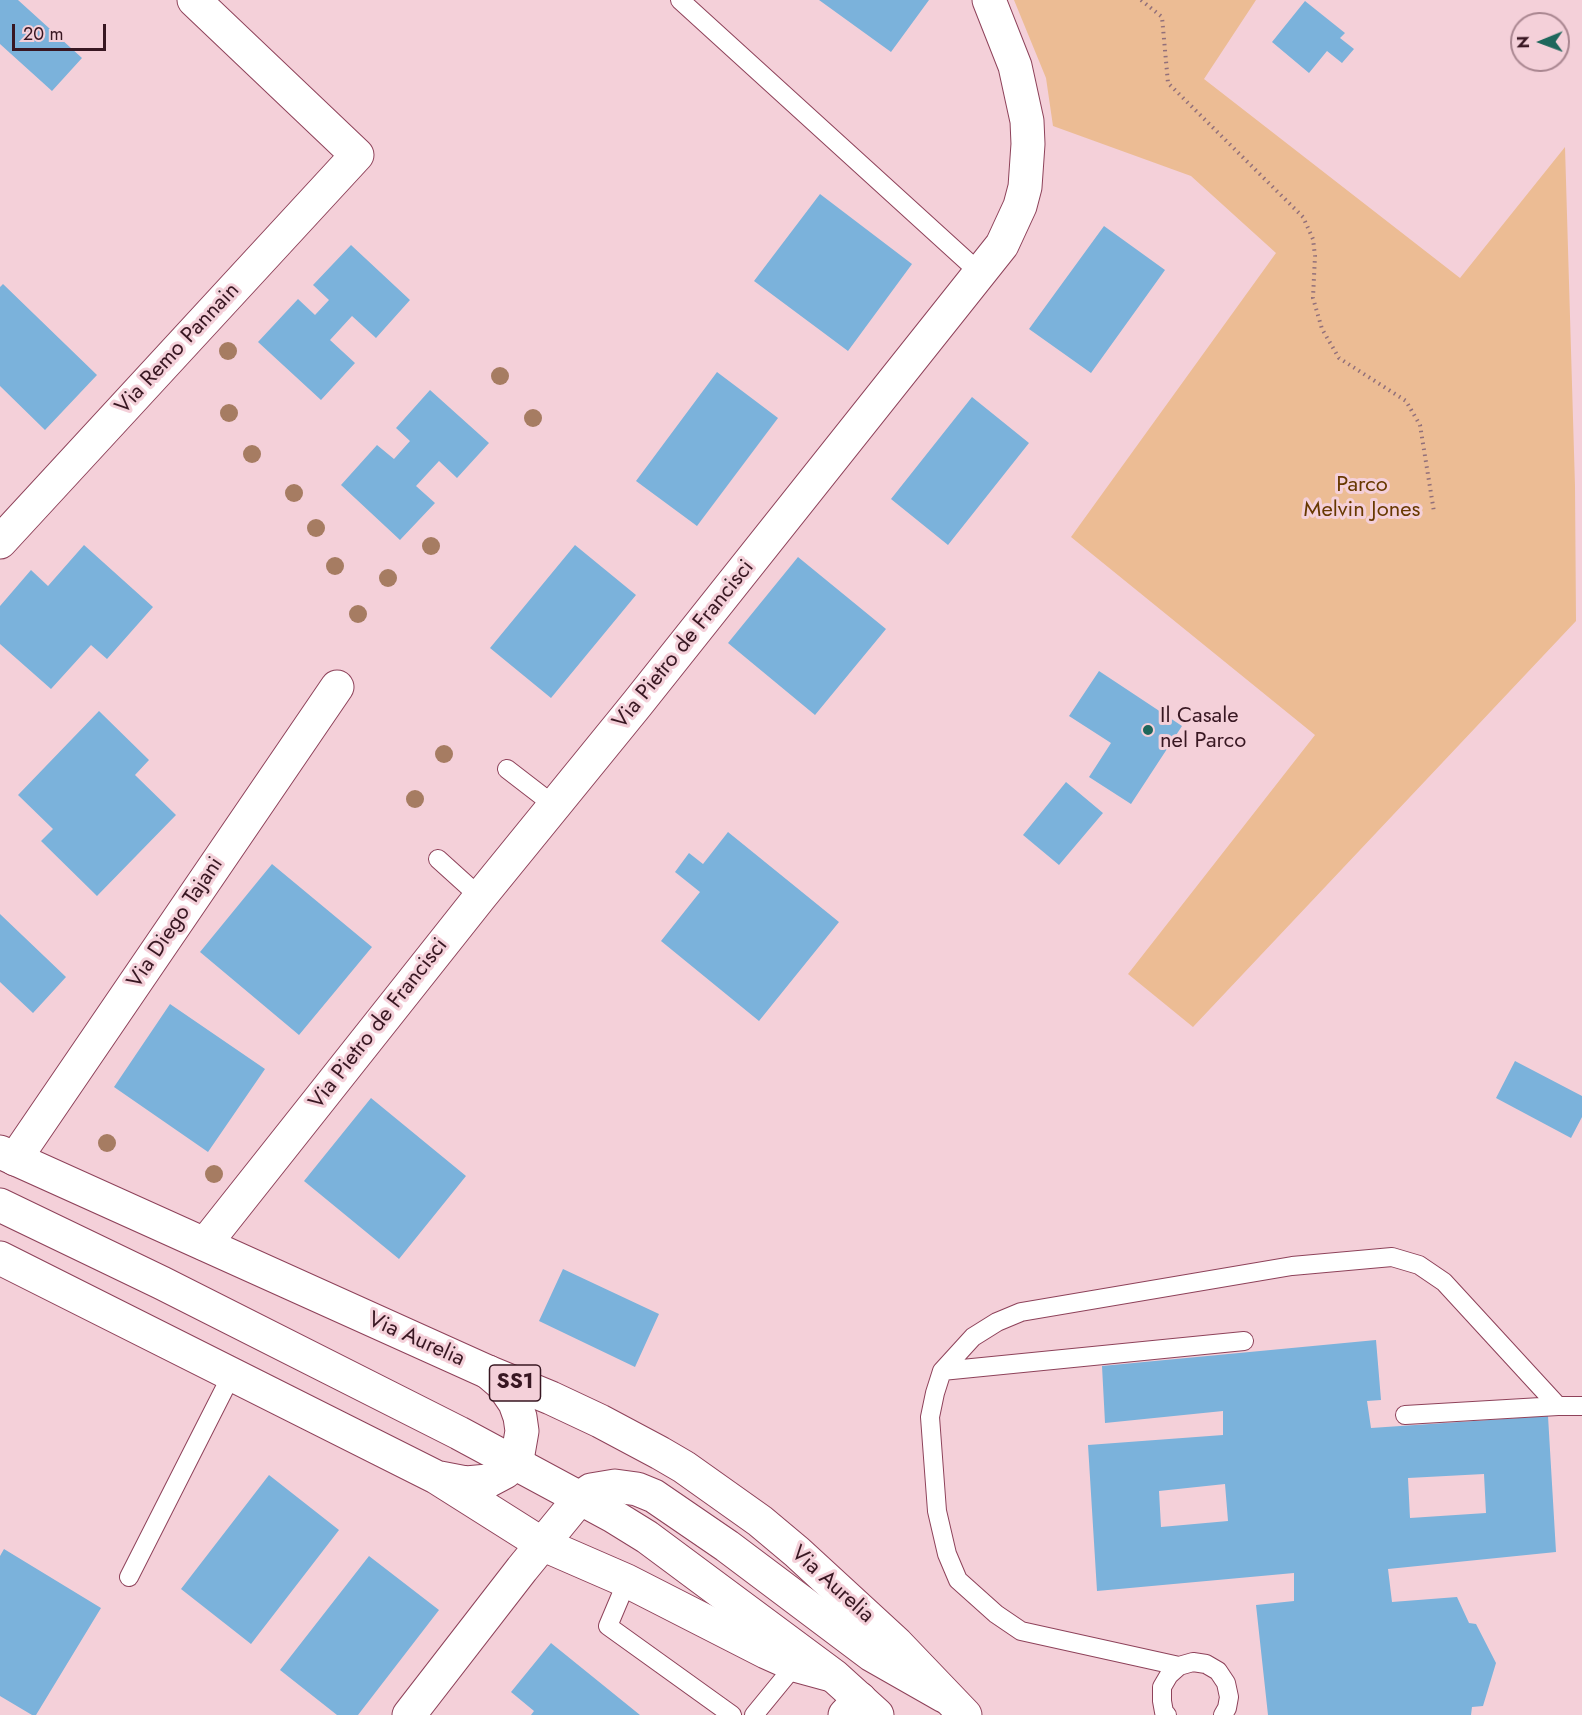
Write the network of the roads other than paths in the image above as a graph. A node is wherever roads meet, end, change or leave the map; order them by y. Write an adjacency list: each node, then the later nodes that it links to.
1 (194, 0): 5 (street, Via Remo Pannain)
2 (680, 0): 4 (lane)
3 (989, 0): 4 (street, Via Pietro de Francisci)
4 (980, 273): 8 (street, Via Pietro de Francisci)
5 (0, 542)
6 (337, 687): 11 (street, Via Diego Tajani)
7 (507, 769): 8 (lane)
8 (555, 806): 10 (street, Via Pietro de Francisci)
9 (438, 859): 10 (lane)
10 (480, 897): 13 (street, Via Pietro de Francisci)
11 (7, 1155): 13 (street, Via Aurelia / SS1)
12 (0, 1205): 22 (street)
13 (205, 1245): 17 (street, Via Aurelia / SS1)
14 (2, 1257): 18 (street)
15 (1244, 1341): 16 (lane)
16 (942, 1371): 19 (lane); 29 (lane)
17 (488, 1372): 22 (street); 31 (street, Via Aurelia / SS1)
18 (232, 1374): 23 (street); 26 (lane)
19 (1558, 1406): 20 (lane); 21 (lane)
20 (1582, 1406)
21 (1405, 1415)
22 (514, 1463): 23 (street); 24 (street)
23 (436, 1477): 25 (street)
24 (580, 1498): 25 (street); 30 (street); 31 (street)
25 (542, 1544): 27 (street); 34 (street)
26 (129, 1577)
27 (627, 1581): 28 (street); 35 (lane)
28 (795, 1665): 30 (street); 36 (lane)
29 (1179, 1666): 33 (lane); 37 (lane)
30 (834, 1676): 32 (street)
31 (958, 1707)
32 (860, 1710)
33 (1162, 1714)
34 (409, 1715)
35 (732, 1715)
36 (754, 1715)
37 (1223, 1715)

